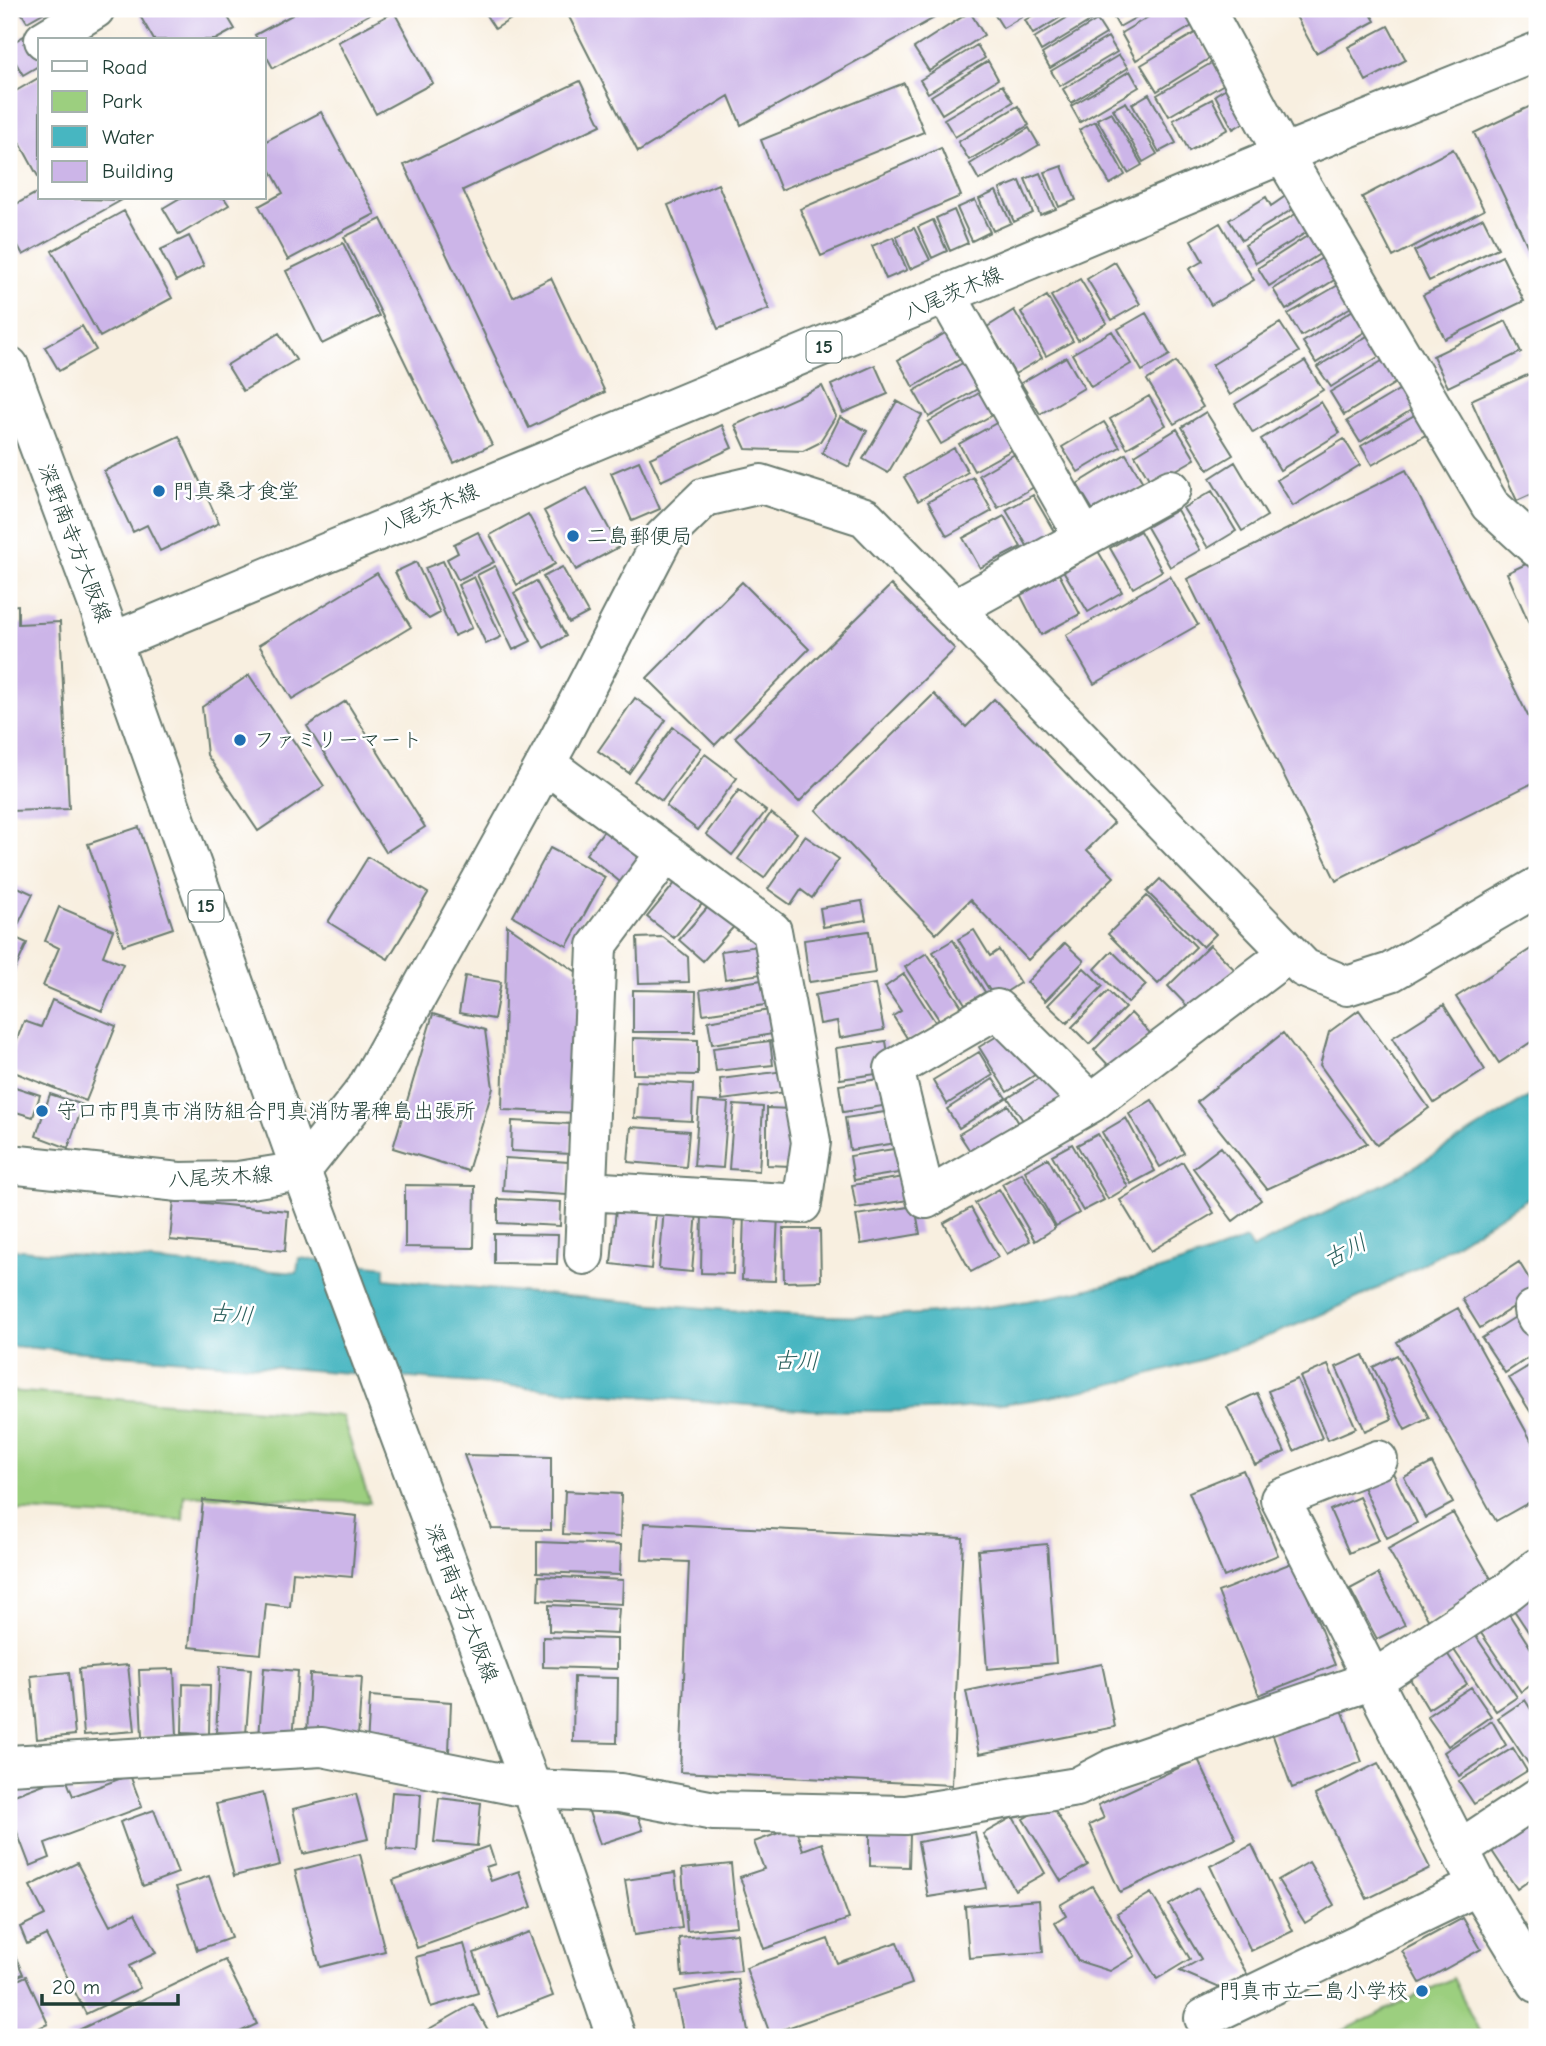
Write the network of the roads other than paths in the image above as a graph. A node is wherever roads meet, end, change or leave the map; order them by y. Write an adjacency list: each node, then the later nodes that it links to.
1 (94, 9): 3 (street)
2 (1205, 9): 5 (street)
3 (47, 38)
4 (1537, 52): 5 (street, 八尾茨木線 / 15)
5 (1283, 154): 6 (street, 八尾茨木線 / 15); 10 (street)
6 (947, 296): 9 (street); 12 (street, 八尾茨木線 / 15)
7 (9, 366): 12 (street, 深野南寺方大阪線)
8 (1171, 489): 9 (street)
9 (1084, 537): 11 (street)
10 (1537, 548)
11 (954, 609): 13 (street); 16 (street)
12 (112, 642): 19 (street, 八尾茨木線 / 15)
13 (546, 764): 14 (street); 19 (street)
14 (666, 853): 20 (street); 20 (street)
15 (1537, 887): 16 (street)
16 (1289, 953): 17 (street)
17 (1091, 1103): 17 (street)
18 (9, 1164): 19 (street, 八尾茨木線)
19 (301, 1171): 26 (street, 深野南寺方大阪線)
20 (587, 1191): 21 (street)
21 (584, 1255)
22 (1378, 1460): 24 (street)
23 (1537, 1568): 24 (street)
24 (1373, 1680): 26 (street); 28 (street)
25 (9, 1765): 26 (street)
26 (532, 1789): 32 (street, 深野南寺方大阪線)
27 (1537, 1798): 28 (street)
28 (1460, 1849): 29 (street)
29 (1478, 1885): 30 (street); 31 (street)
30 (1537, 1983)
31 (1204, 2018)
32 (616, 2037)

